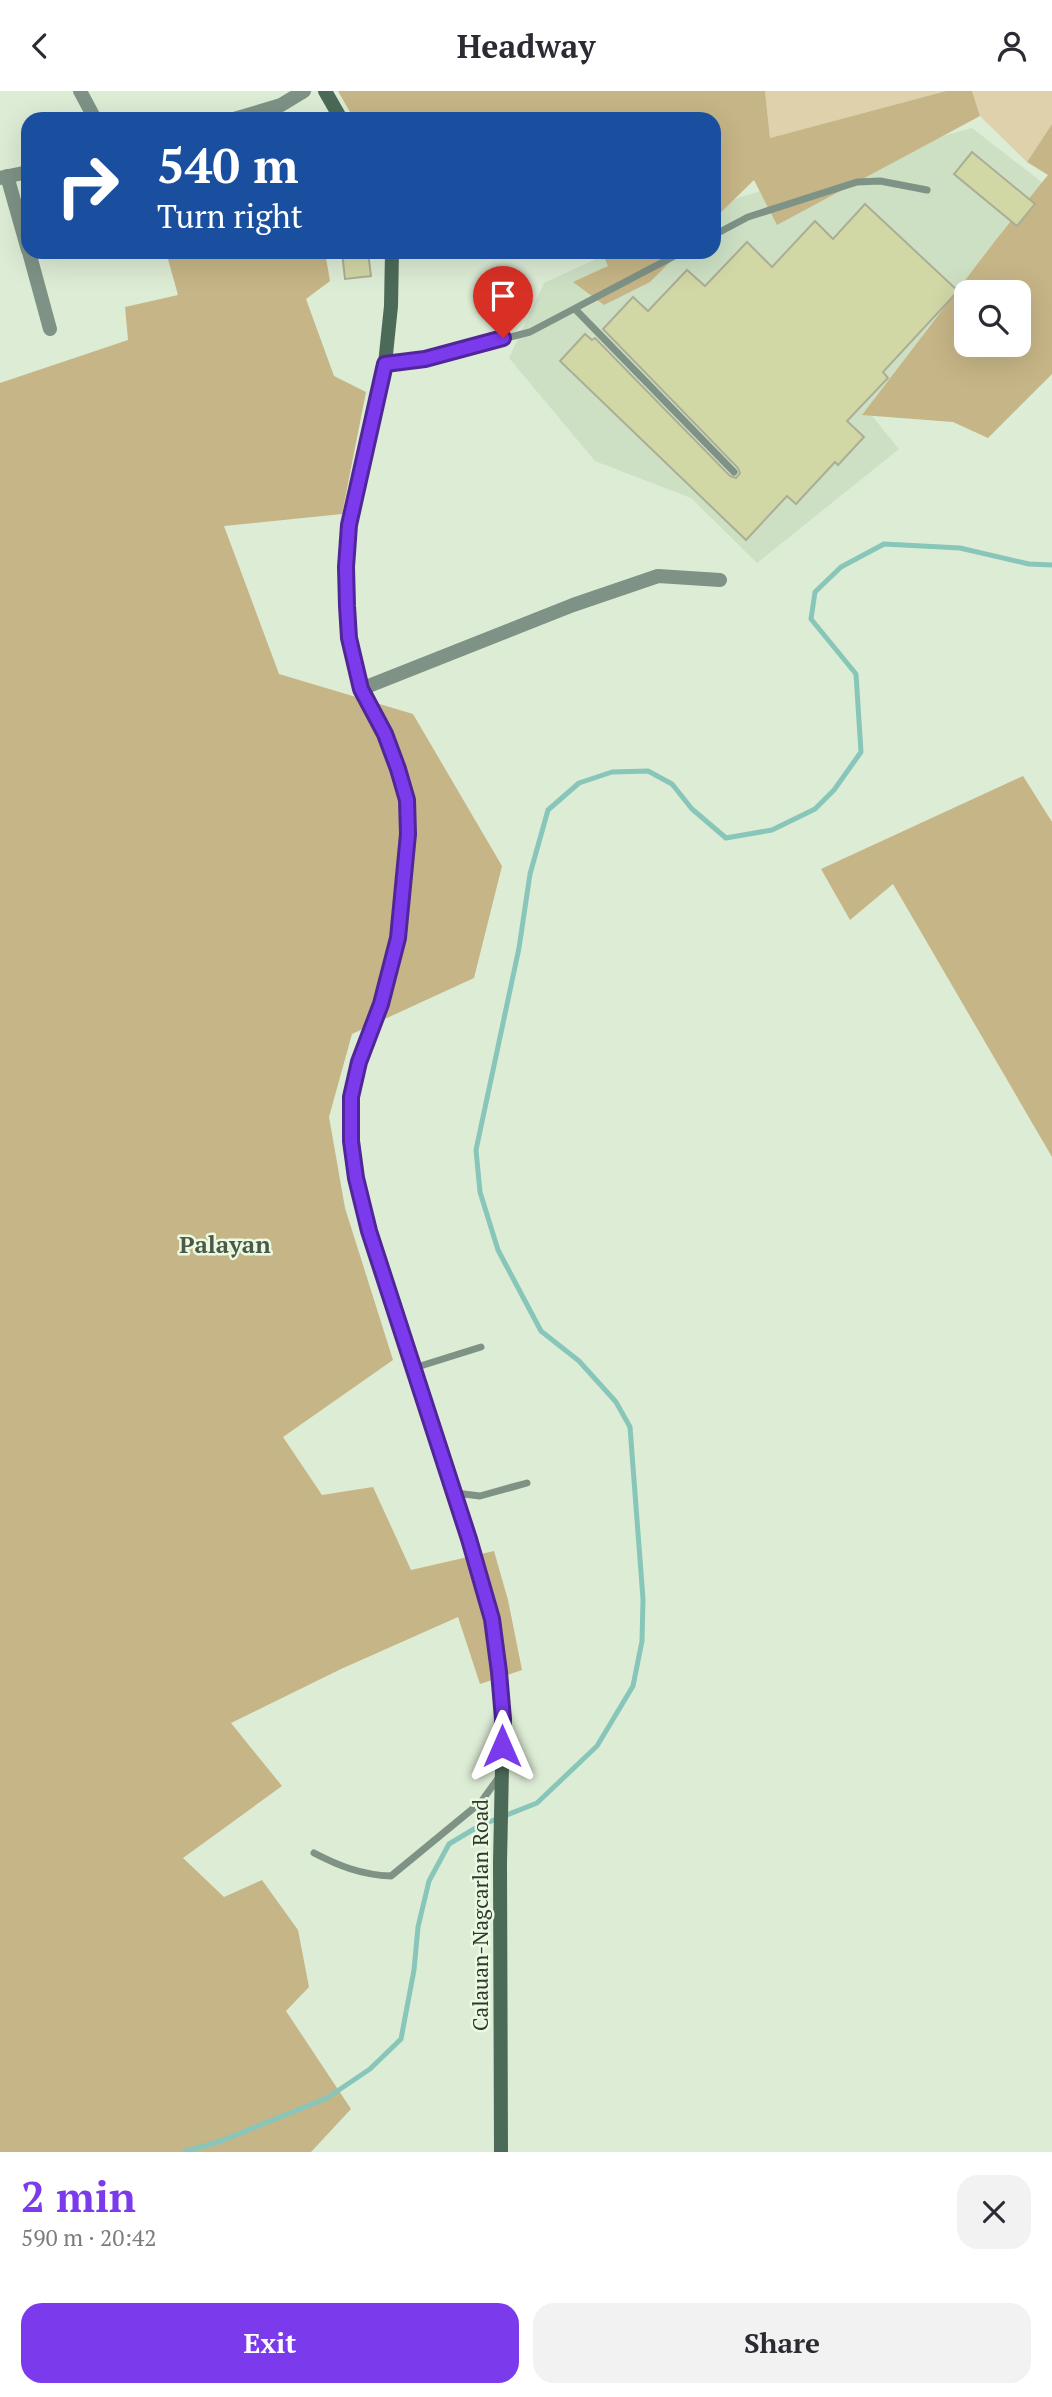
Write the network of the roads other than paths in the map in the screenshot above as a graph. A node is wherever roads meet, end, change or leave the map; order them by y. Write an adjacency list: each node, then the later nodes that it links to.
1 (80, 91): 4 (street)
2 (304, 91): 5 (street)
3 (325, 91): 6 (main road)
4 (91, 112)
5 (258, 112)
6 (337, 112)
7 (4, 177): 9 (street)
8 (927, 190): 10 (lane)
9 (21, 229)
10 (721, 231)
11 (30, 259): 15 (street)
12 (392, 259): 16 (main road, Calauan-Nagcarlan Road)
13 (669, 259): 14 (lane)
14 (575, 309): 16 (lane); 17 (lane)
15 (50, 329)
16 (385, 364): 19 (main road, Calauan-Nagcarlan Road)
17 (734, 472)
18 (720, 580): 19 (street)
19 (361, 689): 21 (main road, Calauan-Nagcarlan Road)
20 (481, 1347): 21 (lane)
21 (414, 1369): 23 (main road, Calauan-Nagcarlan Road)
22 (527, 1483): 23 (lane)
23 (454, 1493): 24 (main road, Calauan-Nagcarlan Road)
24 (502, 1774): 25 (lane); 26 (main road, Calauan-Nagcarlan Road)
25 (314, 1853)
26 (501, 2152)

